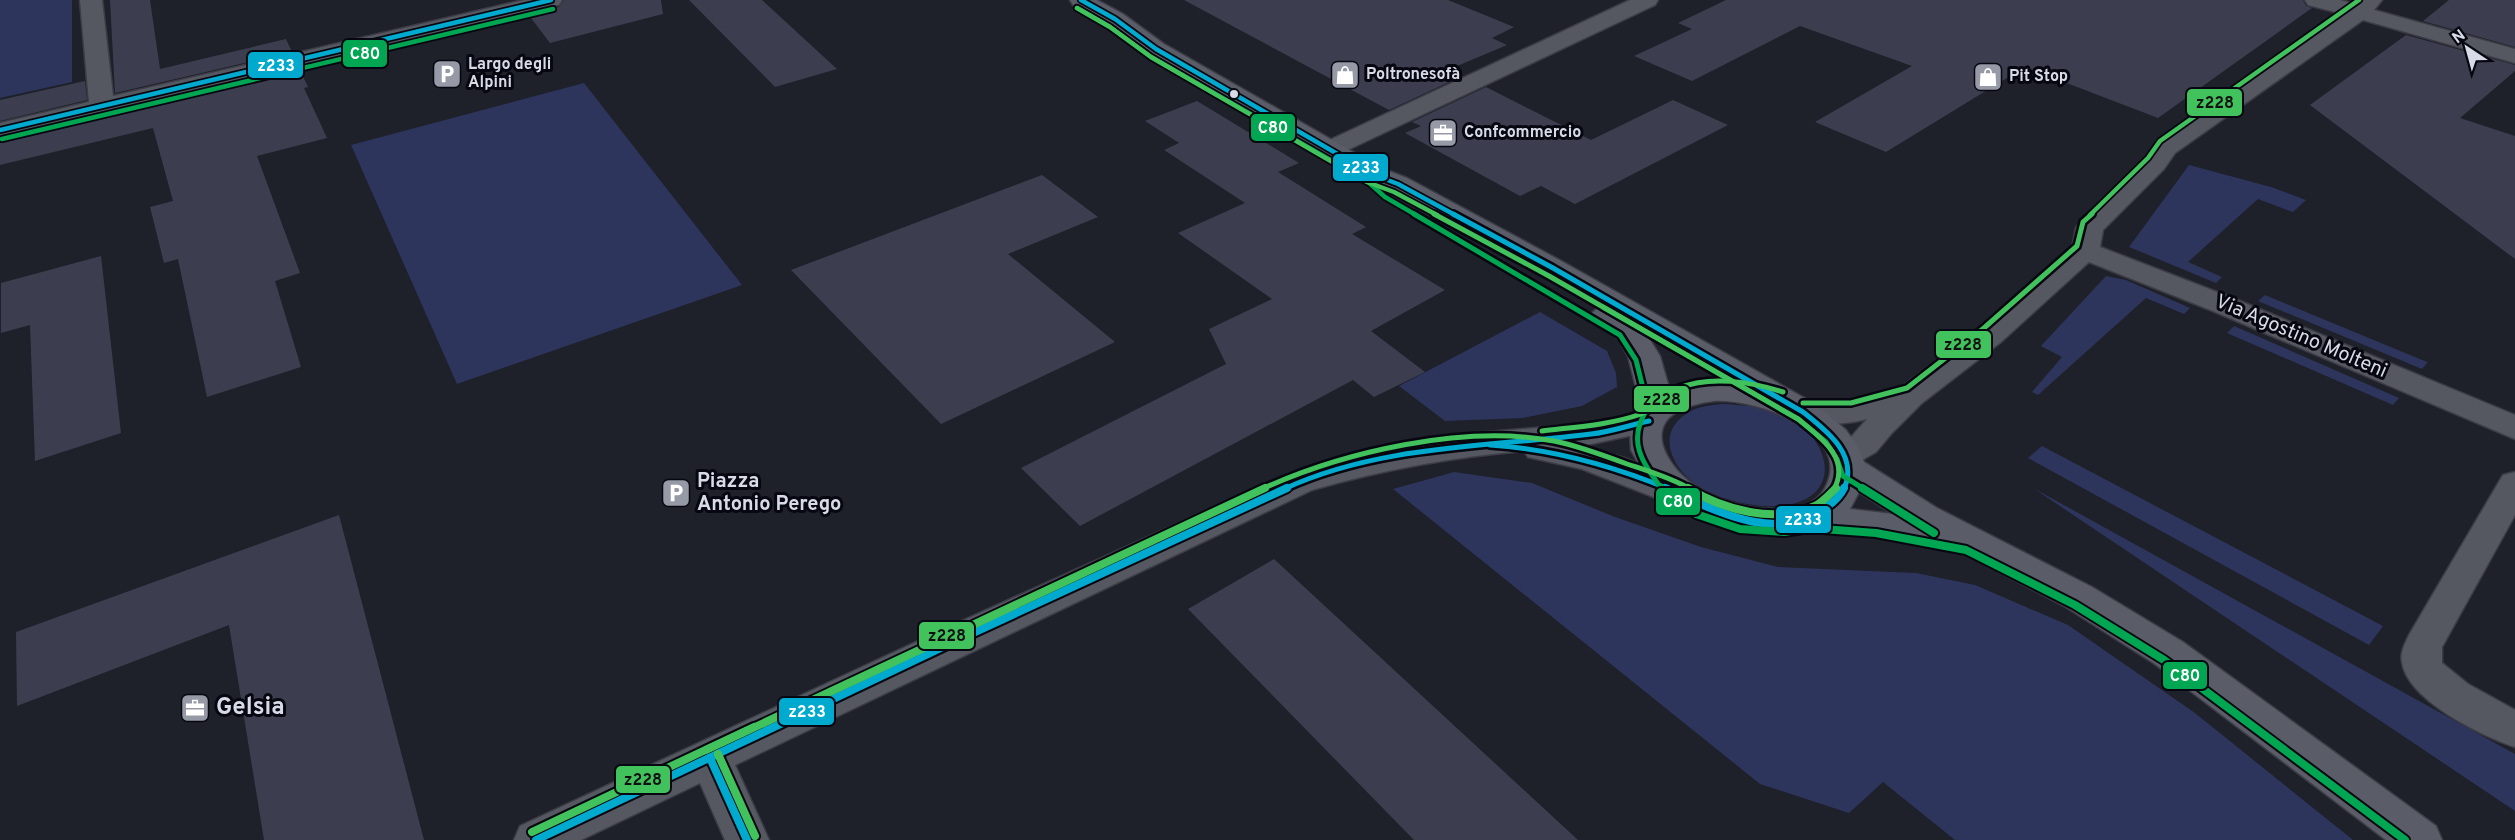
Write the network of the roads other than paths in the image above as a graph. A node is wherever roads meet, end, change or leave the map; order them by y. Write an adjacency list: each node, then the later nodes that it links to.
1 (91, 0): 8 (street)
2 (551, 0): 8 (street)
3 (1081, 0): 10 (main road)
4 (1647, 0): 10 (street)
5 (2316, 0): 6 (street)
6 (2365, 6): 7 (street); 12 (street)
7 (2515, 56)
8 (102, 107): 9 (street)
9 (0, 130)
10 (1330, 149): 11 (main road)
11 (1372, 174): 14 (main road); 15 (main road)
12 (2085, 251): 13 (street); 16 (street, Via Agostino Molteni)
13 (1911, 396): 14 (street); 18 (street)
14 (1795, 408): 15 (main road); 18 (main road)
15 (1654, 416): 17 (street); 20 (main road)
16 (2515, 428)
17 (1490, 445): 20 (street); 24 (street)
18 (1847, 462): 21 (main road); 22 (main road)
19 (2515, 484): 23 (street)
20 (1681, 495): 21 (main road)
21 (1809, 519): 22 (main road)
22 (1969, 541): 27 (main road)
23 (2515, 730)
24 (710, 758): 25 (street); 26 (street)
25 (536, 840)
26 (747, 840)
27 (2420, 840)

